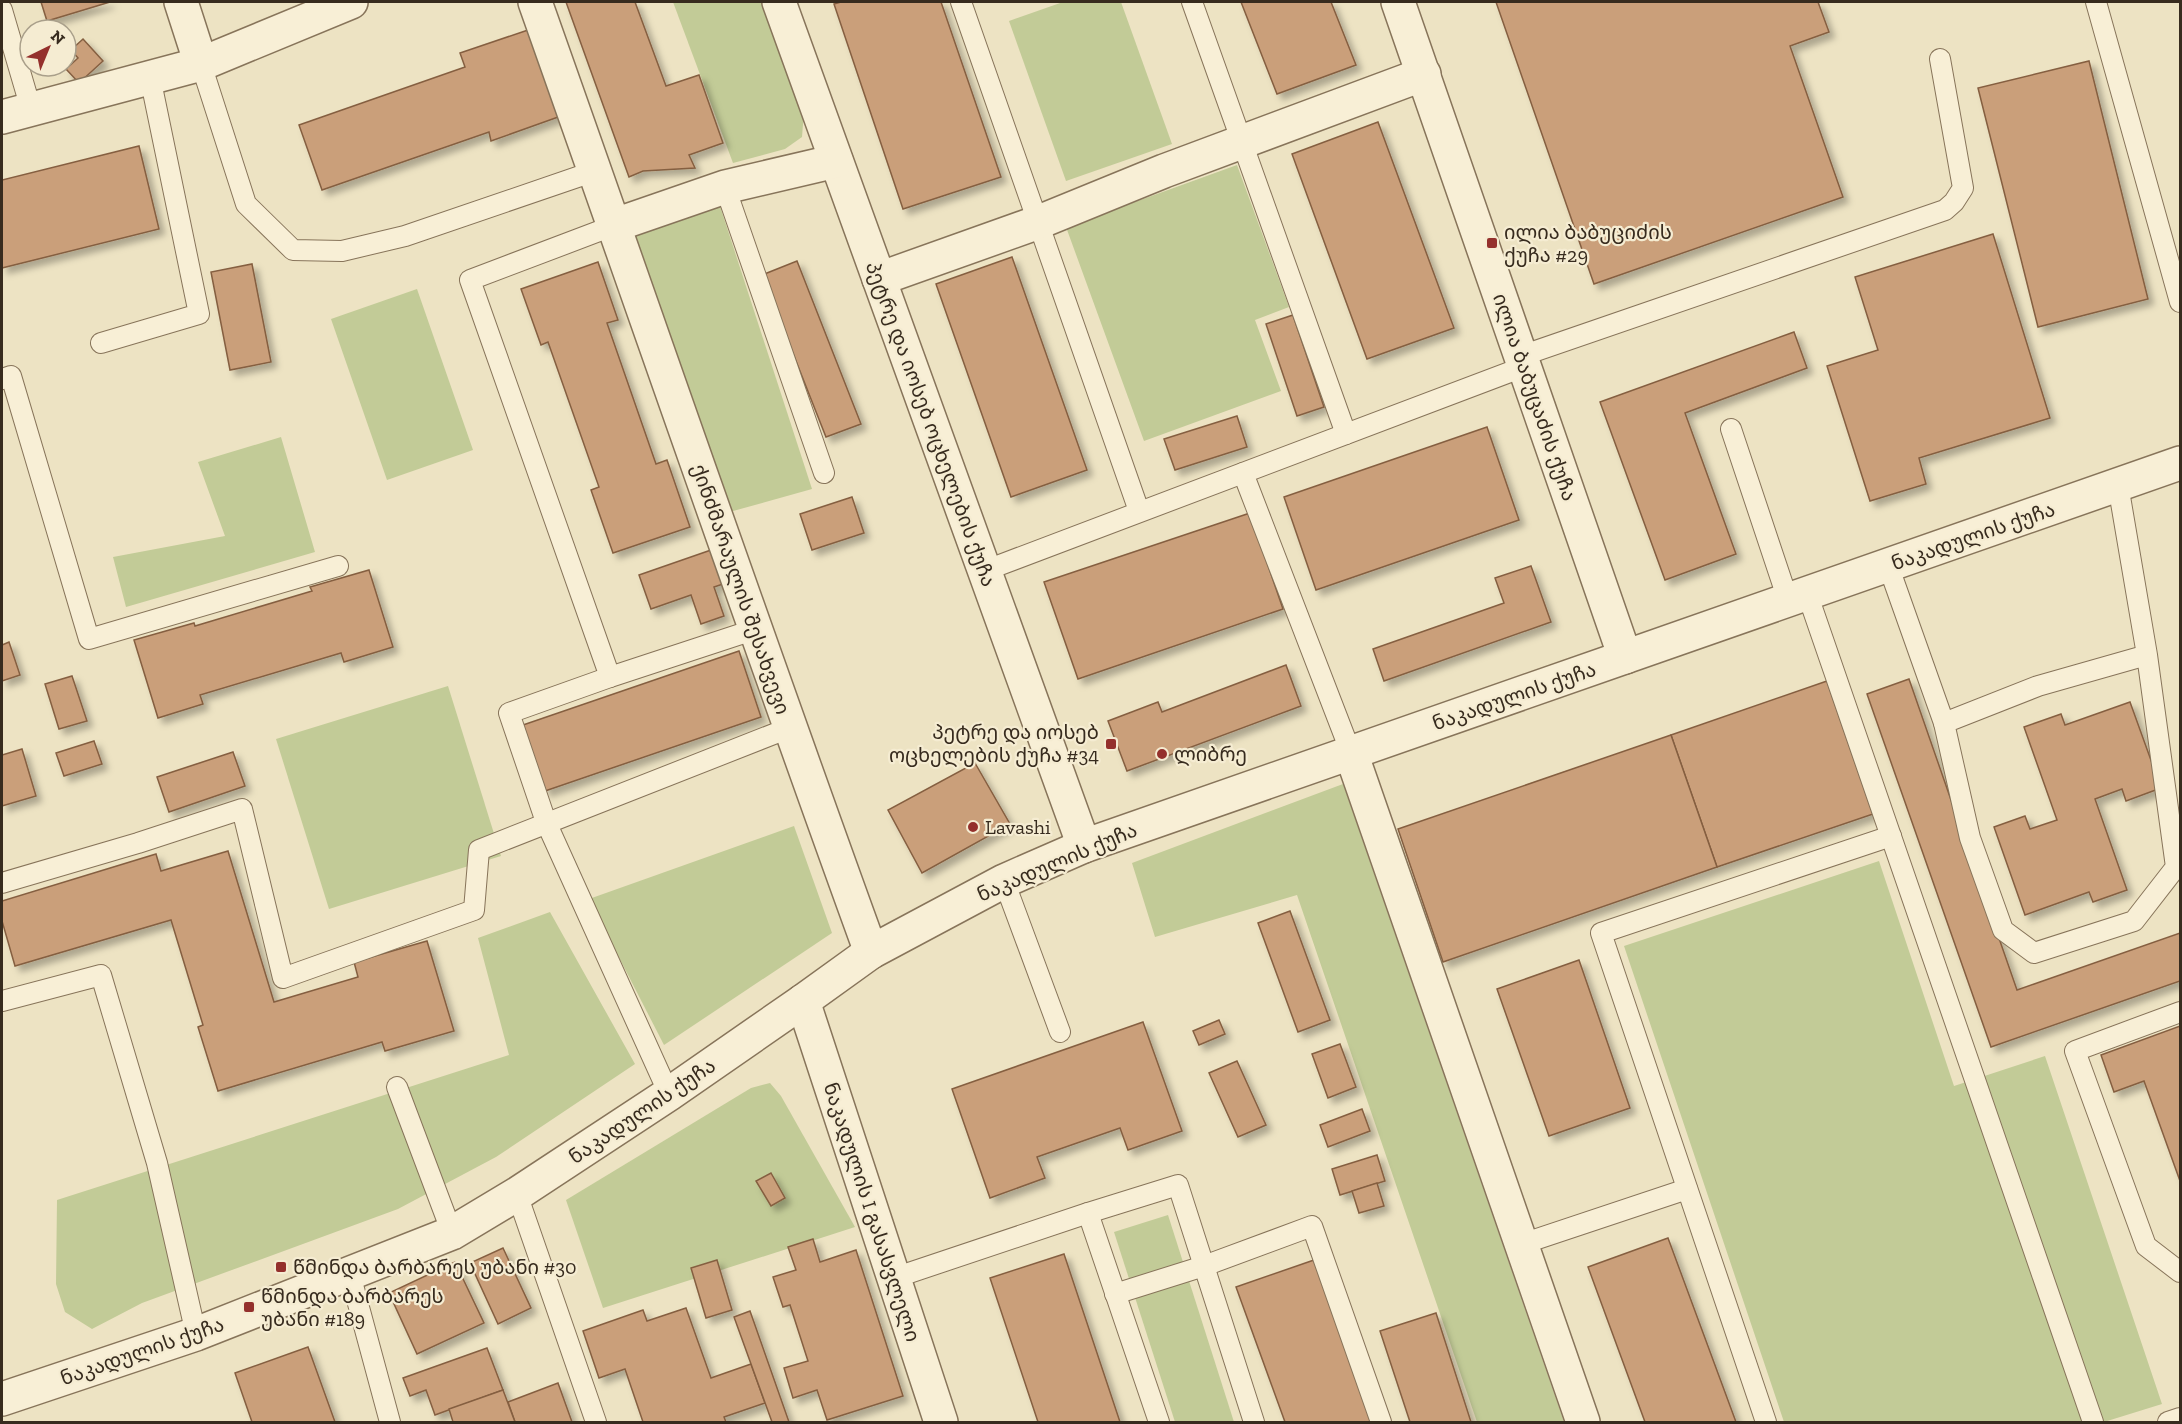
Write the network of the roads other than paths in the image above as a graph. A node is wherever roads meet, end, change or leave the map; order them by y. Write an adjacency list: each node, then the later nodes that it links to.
1 (181, 2): 13 (street)
2 (351, 2): 13 (street)
3 (534, 2): 21 (street, ქინძმარაულის შესახვევი)
4 (779, 2): 20 (street, პეტრე და იოსებ ოცხელების ქუჩა)
5 (961, 2): 23 (lane)
6 (1192, 2): 19 (lane)
7 (1398, 2): 15 (street, ილია ბაბუცაძის ქუჩა)
8 (2096, 2): 26 (lane)
9 (2, 10): 12 (lane)
10 (1940, 59): 28 (lane)
11 (2, 60): 14 (lane)
12 (18, 63)
13 (201, 64): 16 (street); 21 (lane)
14 (18, 69)
15 (1424, 74): 19 (street); 28 (street, ილია ბაბუცაძის ქუჩა)
16 (150, 77): 18 (street); 27 (lane)
17 (19, 78): 18 (lane)
18 (16, 113)
19 (1242, 142): 23 (street); 31 (lane)
20 (836, 161): 22 (street); 25 (street, პეტრე და იოსებ ოცხელების ქუჩა)
21 (595, 171): 24 (street, ქინძმარაულის შესახვევი)
22 (725, 186): 24 (street); 33 (lane)
23 (1039, 222): 25 (street); 36 (lane)
24 (615, 225): 41 (street, ქინძმარაულის შესახვევი); 44 (lane)
25 (879, 279): 39 (street, პეტრე და იოსებ ოცხელების ქუჩა)
26 (2181, 302)
27 (101, 343)
28 (1522, 361): 31 (lane); 43 (street, ილია ბაბუცაძის ქუჩა)
29 (2, 379): 38 (lane)
30 (1731, 429): 40 (lane)
31 (1346, 434): 34 (lane)
32 (2181, 463): 35 (street, ნაკადულის ქუჩა)
33 (824, 473)
34 (1243, 473): 36 (lane); 47 (lane)
35 (2118, 485): 37 (street, ნაკადულის ქუჩა); 42 (lane)
36 (1140, 512): 39 (lane)
37 (1888, 565): 40 (street, ნაკადულის ქუჩა); 45 (lane)
38 (338, 566)
39 (984, 571): 50 (street, პეტრე და იოსებ ოცხელების ქუჩა)
40 (1798, 597): 43 (street, ნაკადულის ქუჩა); 49 (lane)
41 (756, 629): 44 (lane); 46 (street, ქინძმარაულის შესახვევი)
42 (2147, 655): 45 (lane); 45 (lane)
43 (1625, 657): 47 (street, ნაკადულის ქუჩა)
44 (610, 677): 48 (lane)
45 (1944, 723)
46 (789, 728): 48 (lane); 53 (street, ქინძმარაულის შესახვევი)
47 (1351, 753): 50 (street, ნაკადულის ქუჩა); 64 (street)
48 (546, 822): 52 (lane); 59 (lane)
49 (1891, 836): 60 (lane); 81 (lane)
50 (1084, 846): 51 (street, ნაკადულის ქუჩა)
51 (1004, 881): 53 (street, ნაკადულის ქუჩა); 57 (lane)
52 (2, 883)
53 (871, 951): 55 (street, ნაკადულის ქუჩა)
54 (2, 1001): 70 (lane)
55 (803, 1001): 59 (street, ნაკადულის ქუჩა); 68 (street, ნაკადულის I გასასვლელი)
56 (2181, 1012): 66 (lane)
57 (1060, 1032)
58 (397, 1087): 63 (lane)
59 (669, 1094): 61 (street, ნაკადულის ქუჩა)
60 (1687, 1189): 64 (lane); 80 (lane)
61 (517, 1194): 63 (street, ნაკადულის ქუჩა); 74 (lane)
62 (1088, 1214): 65 (lane); 68 (lane); 69 (lane)
63 (452, 1233): 67 (street, ნაკადულის ქუჩა)
64 (1522, 1244): 79 (street)
65 (1204, 1266): 69 (lane); 77 (lane); 78 (lane)
66 (2181, 1272)
67 (350, 1274): 70 (street, ნაკადულის ქუჩა); 73 (lane)
68 (894, 1278): 75 (street, ნაკადულის I გასასვლელი)
69 (1115, 1294): 76 (lane)
70 (196, 1334): 71 (street, ნაკადულის ქუჩა)
71 (2, 1399)
72 (2181, 1418): 82 (lane)
73 (390, 1422)
74 (596, 1422)
75 (941, 1422)
76 (1159, 1422)
77 (1254, 1422)
78 (1381, 1422)
79 (1583, 1422)
80 (1766, 1422)
81 (2093, 1422)
82 (2168, 1422)

